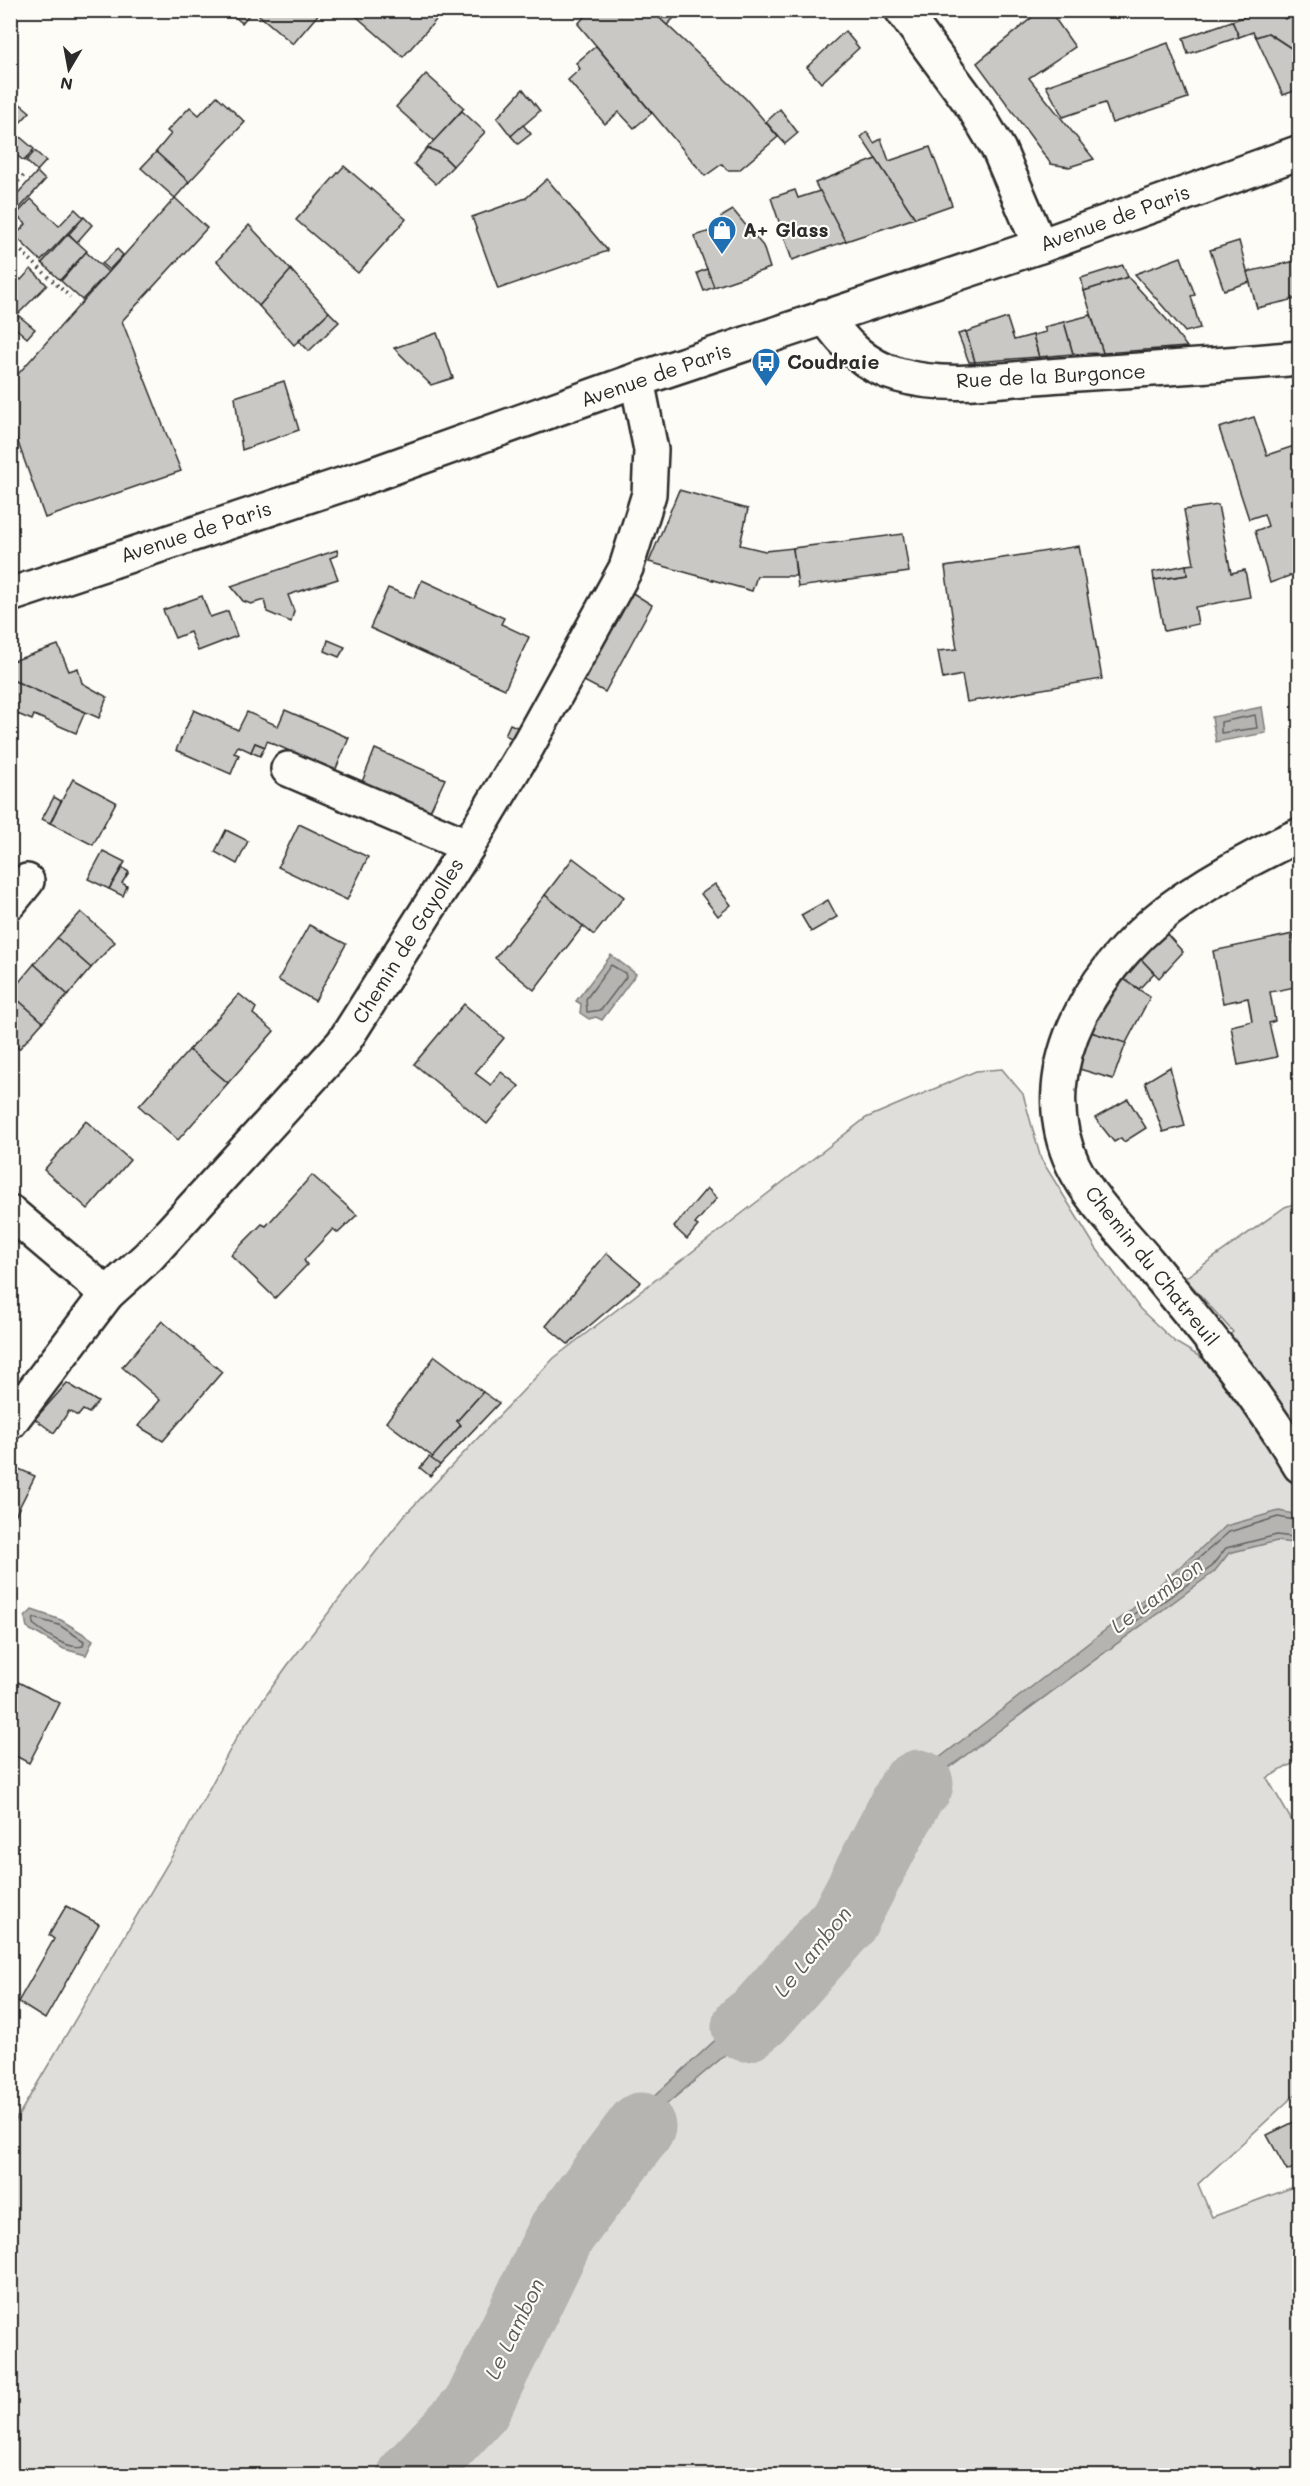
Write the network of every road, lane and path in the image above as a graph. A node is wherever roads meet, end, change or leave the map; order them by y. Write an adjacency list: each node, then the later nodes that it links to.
1 (902, 10): 5 (street)
2 (1299, 152): 5 (street, Avenue de Paris)
3 (26, 173): 4 (path)
4 (10, 190)
5 (1040, 246): 8 (street, Avenue de Paris)
6 (10, 249): 7 (path)
7 (70, 297)
8 (825, 316): 9 (street, Rue de la Burgonce); 10 (street, Avenue de Paris)
9 (1299, 358)
10 (637, 380): 11 (street, Avenue de Paris); 14 (street, Chemin de Gayolles)
11 (10, 595)
12 (288, 769): 14 (street)
13 (1299, 835): 18 (street, Chemin du Chatreuil)
14 (468, 846): 16 (street, Chemin de Gayolles)
15 (10, 1212): 16 (street)
16 (107, 1294): 17 (street, Chemin de Gayolles)
17 (10, 1422)
18 (1299, 1466)

